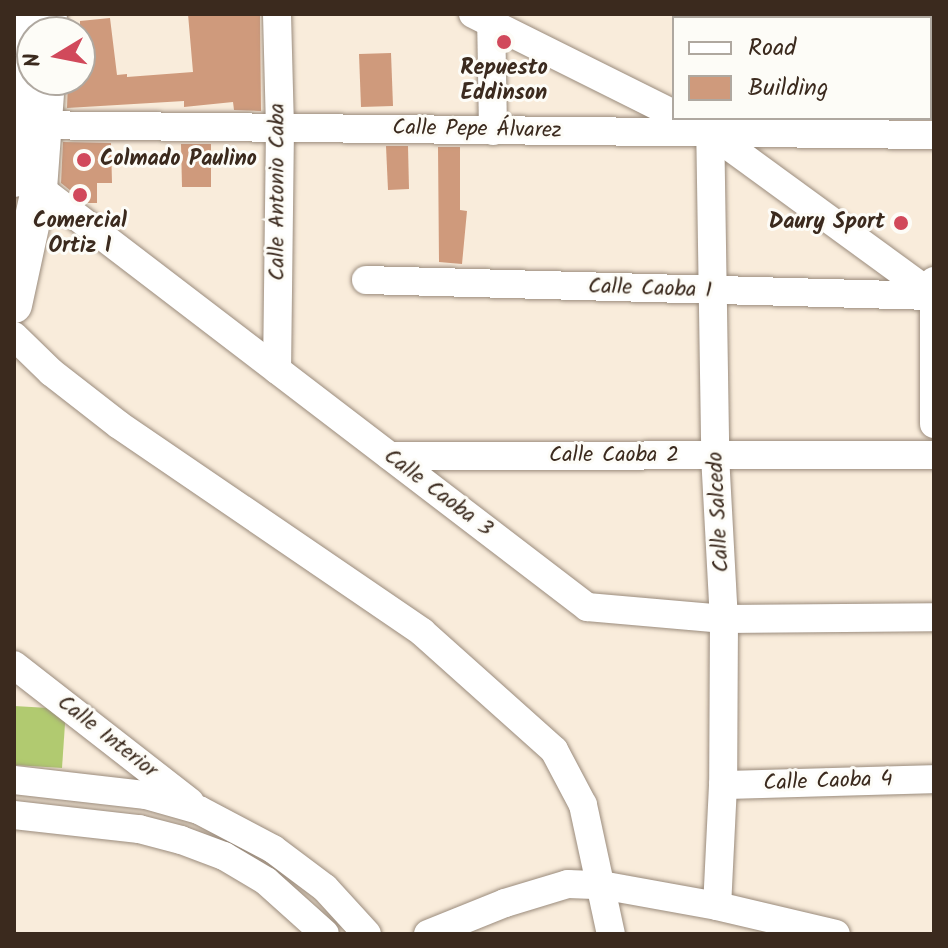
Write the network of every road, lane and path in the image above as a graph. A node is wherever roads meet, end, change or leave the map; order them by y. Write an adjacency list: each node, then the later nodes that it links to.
1 (21, 14): 7 (main road)
2 (277, 14): 8 (street, Calle Antonio Caba)
3 (485, 16): 5 (street); 9 (street)
4 (42, 96): 7 (main road)
5 (672, 113)
6 (710, 125): 9 (street, Calle Pepe Álvarez); 10 (street, Calle Pepe Álvarez); 14 (street, Calle Salcedo); 15 (street)
7 (33, 126): 8 (street, Calle Pepe Álvarez); 11 (main road)
8 (280, 128): 9 (street, Calle Pepe Álvarez); 18 (street, Calle Antonio Caba)
9 (493, 131)
10 (934, 135)
11 (21, 177): 16 (main road); 18 (street, Calle Caoba 3)
12 (366, 280): 14 (street, Calle Caoba 1)
13 (934, 281): 15 (street)
14 (713, 291): 15 (street, Calle Caoba 1); 20 (street, Calle Salcedo)
15 (934, 296): 19 (street)
16 (14, 305)
17 (14, 336): 31 (street)
18 (277, 370): 22 (street, Calle Caoba 3)
19 (934, 424)
20 (715, 455): 21 (street, Calle Caoba 2); 22 (street, Calle Caoba 2); 24 (street, Calle Salcedo)
21 (934, 455)
22 (390, 456): 24 (street, Calle Caoba 3)
23 (934, 617): 24 (street, Calle Caoba 3)
24 (724, 619): 28 (street, Calle Salcedo)
25 (14, 665): 29 (street, Calle Interior)
26 (934, 779): 28 (street, Calle Caoba 4)
27 (14, 780): 29 (street)
28 (723, 785): 32 (street, Calle Salcedo)
29 (199, 810): 34 (street)
30 (14, 815): 33 (street)
31 (601, 885): 32 (street); 35 (street); 36 (street)
32 (717, 906): 37 (street)
33 (325, 934)
34 (367, 934)
35 (428, 934)
36 (611, 934)
37 (836, 934)

